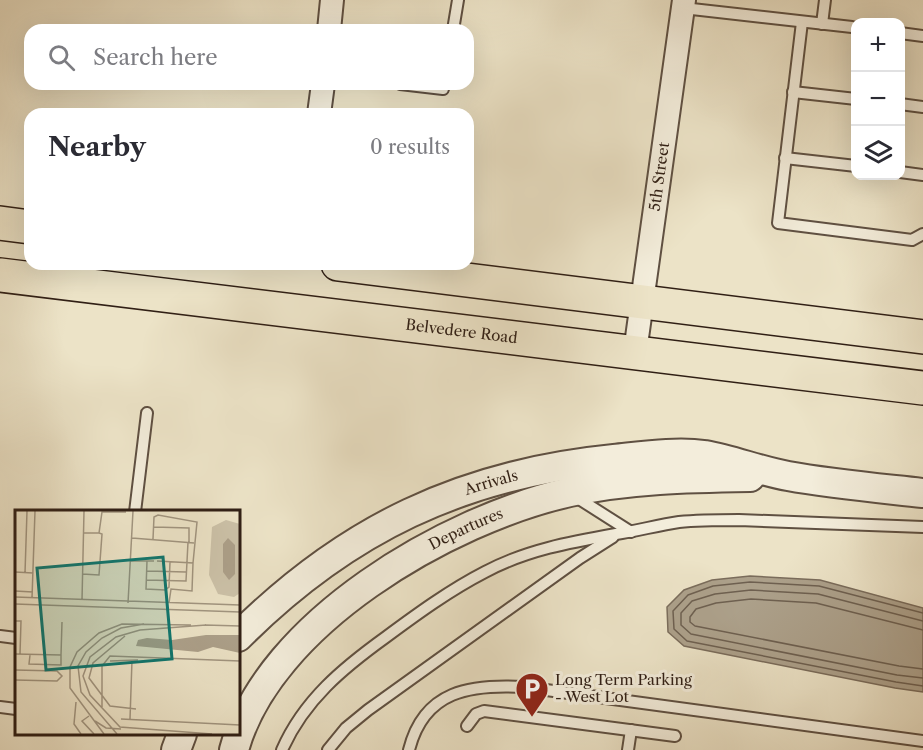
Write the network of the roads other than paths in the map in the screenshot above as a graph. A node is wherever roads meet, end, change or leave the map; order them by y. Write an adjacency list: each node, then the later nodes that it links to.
1 (332, 0): 6 (street)
2 (458, 0): 7 (lane)
3 (825, 0): 8 (lane)
4 (683, 4): 5 (lane); 27 (street, 5th Street)
5 (802, 22): 8 (lane); 13 (lane)
6 (330, 24)
7 (454, 24)
8 (822, 24): 9 (lane)
9 (851, 27)
10 (905, 34): 11 (lane)
11 (923, 36)
12 (322, 90): 17 (street)
13 (793, 92): 14 (lane); 18 (lane)
14 (851, 99)
15 (905, 105): 16 (lane)
16 (923, 107)
17 (321, 108)
18 (785, 158): 19 (lane); 24 (lane)
19 (851, 166)
20 (905, 173): 21 (lane)
21 (923, 175)
22 (0, 223): 23 (main road)
23 (24, 225)
24 (923, 234)
25 (386, 270): 27 (main road)
26 (0, 274): 29 (main road, Belvedere Road)
27 (641, 302): 28 (main road); 29 (street, 5th Street)
28 (923, 337)
29 (635, 352): 30 (main road, Belvedere Road)
30 (923, 388)
31 (147, 413): 35 (lane)
32 (788, 476): 33 (street, Departures); 34 (street); 40 (street, Arrivals)
33 (568, 492): 37 (lane); 50 (street, Departures)
34 (923, 493)
35 (135, 510)
36 (923, 527): 37 (lane)
37 (632, 531): 38 (lane)
38 (618, 534): 51 (lane); 52 (lane)
39 (0, 636): 41 (lane)
40 (240, 636)
41 (15, 638)
42 (0, 707): 43 (lane)
43 (15, 709)
44 (467, 726): 45 (lane)
45 (631, 730): 47 (lane); 54 (lane)
46 (182, 735): 49 (street)
47 (675, 736)
48 (923, 741): 53 (lane)
49 (176, 750)
50 (234, 750)
51 (282, 750)
52 (328, 750)
53 (409, 750)
54 (628, 750)

